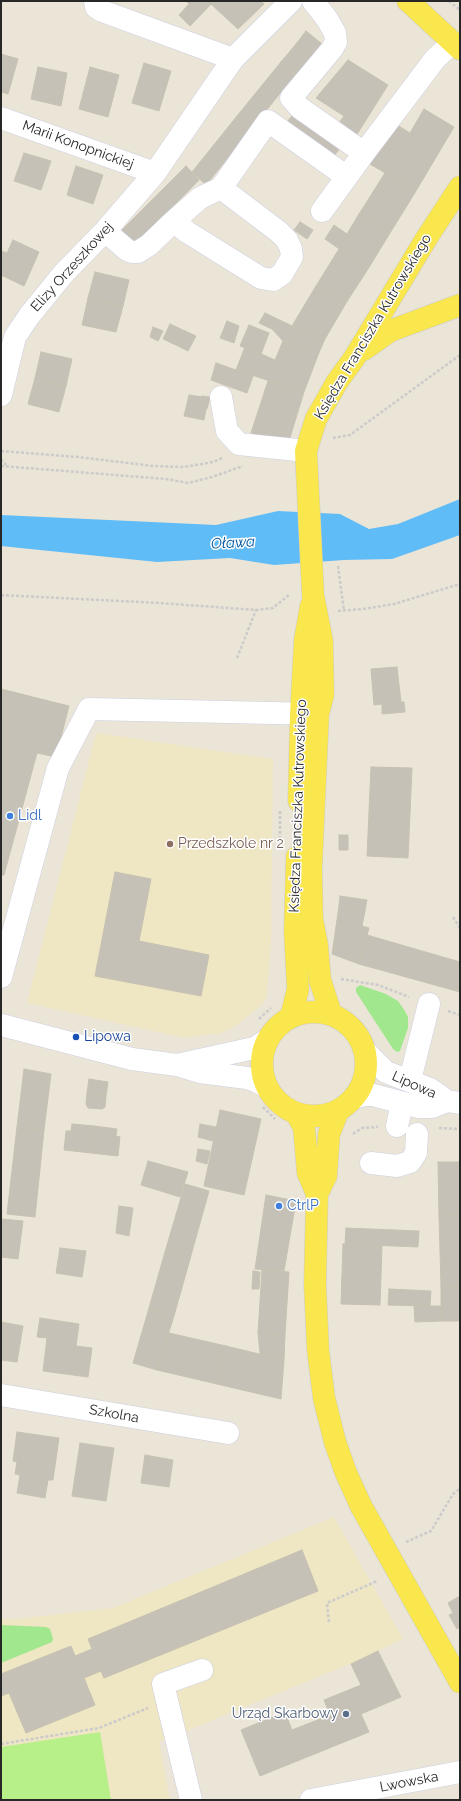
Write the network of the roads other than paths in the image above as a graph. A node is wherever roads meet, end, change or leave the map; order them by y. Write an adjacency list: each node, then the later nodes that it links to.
1 (95, 1): 6 (street)
2 (291, 1): 6 (street, Elizy Orzeszkowej)
3 (312, 1): 7 (street)
4 (408, 1): 5 (main road)
5 (458, 48): 10 (street)
6 (233, 60): 11 (street, Elizy Orzeszkowej)
7 (291, 98): 9 (street); 10 (street)
8 (1, 118): 11 (street, Marii Konopnickiej)
9 (268, 121): 12 (street); 14 (street)
10 (364, 152): 12 (street)
11 (156, 173): 17 (street, Elizy Orzeszkowej)
12 (347, 177): 15 (street)
13 (460, 187): 20 (main road, Księdza Franciszka Kutrowskiego)
14 (221, 188): 16 (street); 16 (street)
15 (322, 211)
16 (174, 221): 17 (street)
17 (105, 231): 19 (street, Elizy Orzeszkowej)
18 (460, 305): 20 (main road)
19 (8, 335): 21 (street, Elizy Orzeszkowej)
20 (354, 358): 23 (main road, Księdza Franciszka Kutrowskiego)
21 (1, 395)
22 (221, 397): 23 (street)
23 (306, 457): 24 (main road, Księdza Franciszka Kutrowskiego)
24 (309, 714): 25 (street); 27 (main road, Księdza Franciszka Kutrowskiego); 28 (main road, Księdza Franciszka Kutrowskiego)
25 (1, 977)
26 (429, 1004): 33 (street)
27 (331, 1014): 28 (main road); 31 (main road)
28 (291, 1017): 30 (main road)
29 (1, 1025): 32 (street)
30 (268, 1040): 32 (street); 34 (main road)
31 (365, 1050): 35 (street, Lipowa); 36 (main road)
32 (177, 1065): 34 (street)
33 (411, 1076)
34 (267, 1087): 37 (main road)
35 (454, 1102): 36 (street, Lipowa)
36 (346, 1105): 37 (main road); 40 (main road)
37 (296, 1113): 40 (main road)
38 (417, 1134): 39 (street)
39 (371, 1163)
40 (317, 1194): 44 (main road)
41 (1, 1395): 42 (street, Szkolna)
42 (228, 1433)
43 (202, 1670): 46 (street)
44 (460, 1682)
45 (460, 1772): 47 (street, Lwowska)
46 (191, 1800)
47 (311, 1800)

